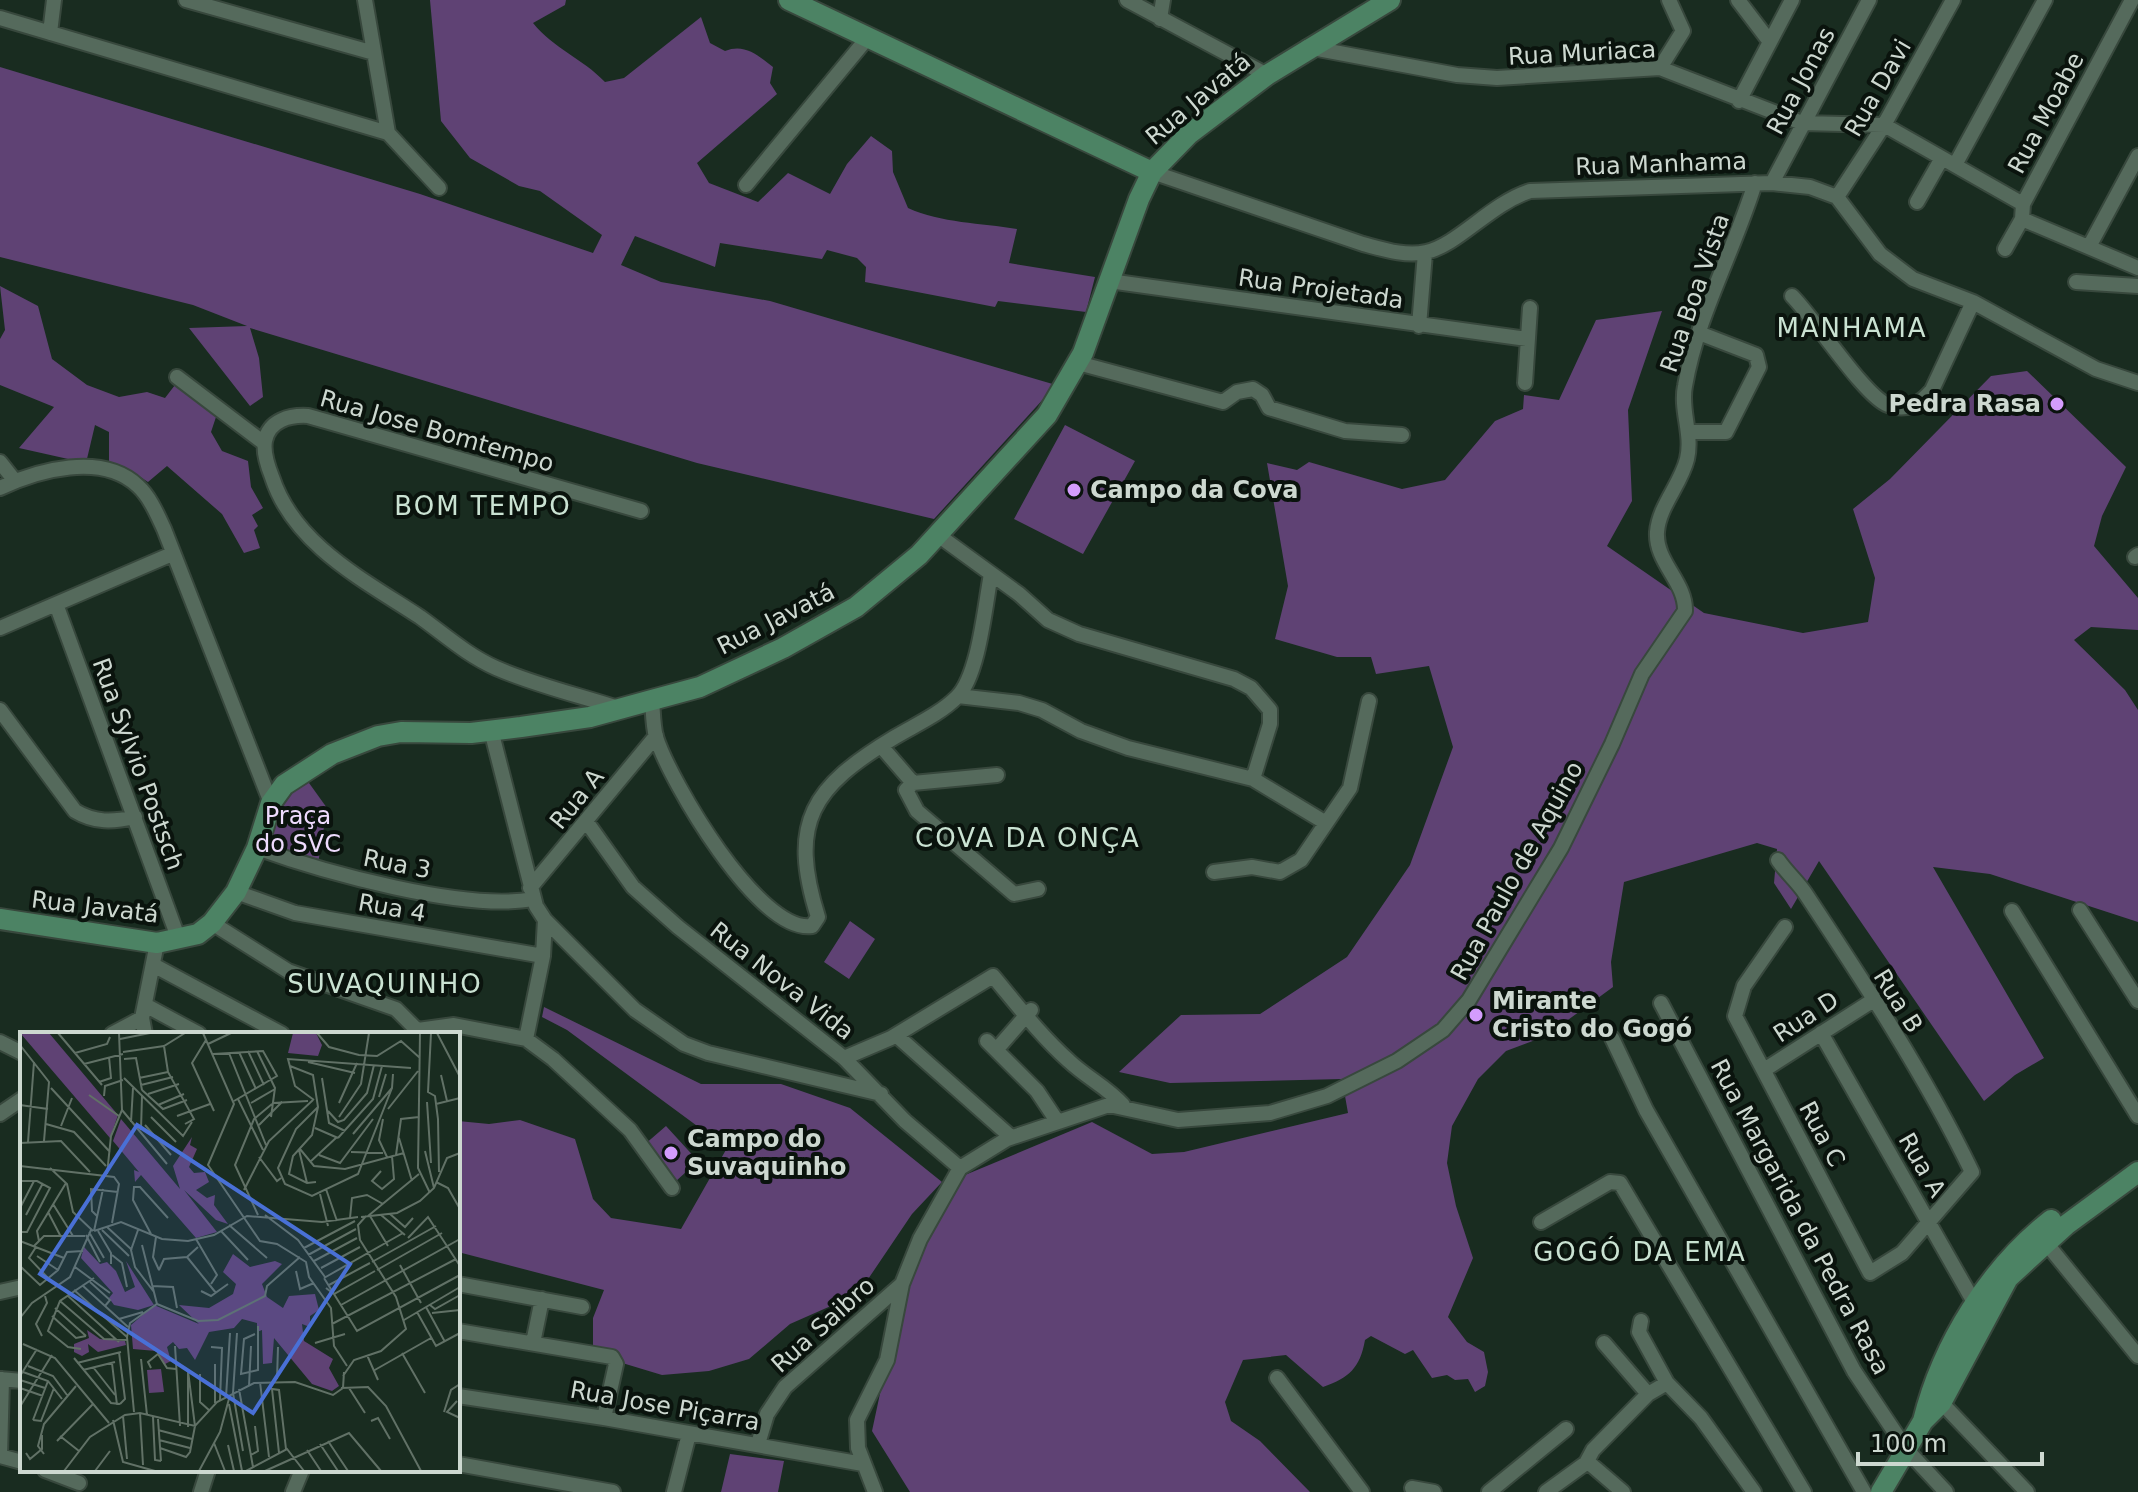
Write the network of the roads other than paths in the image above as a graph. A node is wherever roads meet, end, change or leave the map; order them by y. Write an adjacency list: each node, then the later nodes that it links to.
1 (40, 0): 18 (street)
2 (54, 0): 18 (street)
3 (186, 0): 22 (street)
4 (365, 0): 22 (street)
5 (789, 0): 19 (street)
6 (1127, 0): 17 (street)
7 (1163, 0): 17 (street)
8 (1390, 0): 21 (street, Rua Javatá)
9 (1669, 0): 23 (street)
10 (1738, 0): 20 (street)
11 (1792, 0): 20 (street)
12 (1869, 0): 26 (street, Rua Jonas)
13 (1953, 0): 27 (street, Rua Davi)
14 (2045, 0): 30 (street)
15 (2132, 0): 38 (street, Rua Moabe)
16 (0, 18): 18 (street)
17 (1160, 19): 24 (street)
18 (51, 25): 28 (street)
19 (869, 36): 31 (street); 34 (street)
20 (1770, 42): 25 (street)
21 (1307, 47): 23 (street, Rua Muriaca); 24 (street, Rua Javatá)
22 (374, 53): 28 (street)
23 (1660, 68): 25 (street, Rua Muriaca)
24 (1267, 75): 31 (street, Rua Javatá)
25 (1739, 101): 26 (street, Rua Muriaca)
26 (1802, 123): 27 (street, Rua Muriaca); 33 (street, Rua Jonas)
27 (1884, 125): 30 (street, Rua Muriaca); 36 (street, Rua Davi)
28 (388, 133): 35 (street)
29 (2138, 156): 39 (street)
30 (1949, 162): 37 (street); 38 (street, Rua Muriaca)
31 (1152, 172): 41 (street); 43 (street, Rua Javatá)
32 (1755, 183): 33 (street, Rua Manhama); 41 (street, Rua Manhama); 50 (street, Rua Boa Vista)
33 (1772, 183): 36 (street, Rua Manhama)
34 (746, 185)
35 (439, 188)
36 (1837, 197): 47 (street)
37 (1917, 202)
38 (2022, 212): 39 (street, Rua Muriaca); 40 (street, Rua Moabe)
39 (2090, 245): 42 (street, Rua Muriaca)
40 (2005, 249)
41 (1425, 253): 49 (street)
42 (2138, 268)
43 (1109, 281): 49 (street, Rua Projetada); 52 (street, Rua Javatá)
44 (2076, 282): 45 (street)
45 (2138, 286)
46 (1792, 296): 47 (street)
47 (1973, 302): 55 (street)
48 (1530, 308): 51 (street)
49 (1419, 326): 51 (street, Rua Projetada)
50 (1699, 333): 56 (street, Rua Boa Vista); 56 (street)
51 (1527, 339): 54 (street)
52 (1078, 363): 57 (street); 63 (street, Rua Javatá)
53 (177, 377): 58 (street)
54 (1525, 383)
55 (2138, 383)
56 (1688, 432): 65 (street, Rua Boa Vista)
57 (1402, 435)
58 (264, 443): 62 (street, Rua Jose Bomtempo); 72 (street)
59 (0, 462): 60 (street)
60 (15, 481): 61 (street); 64 (street)
61 (0, 488)
62 (641, 511)
63 (938, 535): 66 (street); 70 (street, Rua Javatá)
64 (172, 554): 67 (street); 80 (street)
65 (1660, 555): 120 (street, Rua Paulo de Aquino)
66 (991, 574): 69 (street); 78 (street)
67 (56, 604): 68 (street); 81 (street, Rua Sylvio Postsch)
68 (0, 628)
69 (958, 696): 76 (street); 78 (street)
70 (652, 700): 72 (street, Rua Javatá); 75 (street)
71 (1369, 701): 83 (street)
72 (619, 709): 74 (street, Rua Javatá)
73 (0, 710): 81 (street)
74 (491, 730): 80 (street, Rua Javatá); 89 (street)
75 (656, 736): 76 (street); 82 (street, Rua A)
76 (881, 746): 79 (street)
77 (997, 775): 79 (street)
78 (1253, 779): 83 (street)
79 (913, 783): 87 (street)
80 (271, 803): 84 (street, Rua Javatá)
81 (135, 817): 96 (street, Rua Sylvio Postsch)
82 (586, 821): 89 (street, Rua A); 116 (street, Rua Nova Vida)
83 (1326, 823): 86 (street)
84 (257, 848): 88 (street, Rua Javatá); 89 (street, Rua 3)
85 (1778, 860): 100 (street, Rua B)
86 (1214, 872)
87 (1038, 889)
88 (236, 892): 94 (street, Rua Javatá); 98 (street, Rua 4)
89 (532, 893): 93 (street)
90 (2080, 910): 101 (street)
91 (2012, 911): 122 (street)
92 (0, 919): 97 (street, Rua Javatá)
93 (545, 920): 98 (street); 118 (street)
94 (212, 923): 96 (street, Rua Javatá); 109 (street)
95 (1785, 927): 117 (street, Rua C)
96 (179, 940): 97 (street, Rua Javatá)
97 (157, 943): 99 (street)
98 (543, 956): 113 (street)
99 (155, 966): 103 (street); 108 (street)
100 (1872, 1001): 110 (street, Rua D); 128 (street, Rua B)
101 (2138, 1001)
102 (1661, 1003): 153 (street, Rua Margarida da Pedra Rasa)
103 (143, 1011): 105 (street); 106 (street); 107 (street)
104 (1029, 1012): 111 (street); 120 (street); 123 (street)
105 (115, 1032)
106 (145, 1032)
107 (194, 1032)
108 (278, 1032)
109 (419, 1032): 113 (street)
110 (1821, 1033): 117 (street, Rua D); 128 (street, Rua A)
111 (896, 1035): 116 (street); 124 (street)
112 (1612, 1038): 177 (street)
113 (526, 1039): 127 (street)
114 (0, 1042): 115 (street)
115 (20, 1052)
116 (844, 1058): 118 (street, Rua Nova Vida)
117 (1764, 1070): 128 (street, Rua C)
118 (881, 1094): 125 (street, Rua Nova Vida)
119 (20, 1100): 121 (street)
120 (1123, 1105): 123 (street)
121 (0, 1114)
122 (2138, 1116)
123 (1057, 1121): 124 (street)
124 (1011, 1137): 125 (street)
125 (960, 1168): 132 (street)
126 (2135, 1169): 130 (street)
127 (672, 1188)
128 (1929, 1221): 137 (street, Rua A)
129 (1541, 1222): 176 (street)
130 (2041, 1237): 137 (street); 142 (street)
131 (460, 1284): 135 (street)
132 (902, 1284): 152 (street, Rua Saibro); 158 (street)
133 (20, 1287): 134 (street)
134 (0, 1292)
135 (542, 1299): 136 (street); 140 (street)
136 (582, 1307)
137 (1980, 1311): 148 (street)
138 (1641, 1321): 145 (street)
139 (460, 1331): 140 (street)
140 (533, 1343): 149 (street)
141 (1604, 1343): 146 (street)
142 (2138, 1356)
143 (1277, 1378): 170 (street)
144 (1, 1379): 154 (street)
145 (1667, 1383): 146 (street); 175 (street)
146 (1648, 1394): 156 (street)
147 (460, 1396): 149 (street, Rua Jose Piçarra)
148 (1936, 1397): 153 (street); 181 (street)
149 (604, 1418): 151 (street, Rua Jose Piçarra)
150 (1566, 1429): 172 (street)
151 (689, 1434): 152 (street, Rua Jose Piçarra); 168 (street)
152 (758, 1444): 158 (street, Rua Jose Piçarra)
153 (1906, 1449): 159 (street); 180 (street, Rua Margarida da Pedra Rasa)
154 (0, 1456): 155 (street)
155 (20, 1461)
156 (1588, 1462): 173 (street); 174 (street)
157 (460, 1464): 167 (street)
158 (863, 1464): 169 (street)
159 (1893, 1471): 178 (street); 179 (street)
160 (51, 1472): 163 (street)
161 (207, 1472): 165 (street)
162 (301, 1472): 166 (street)
163 (79, 1482)
164 (1412, 1488): 171 (street)
165 (201, 1492)
166 (293, 1492)
167 (613, 1492)
168 (674, 1492)
169 (875, 1492)
170 (1362, 1492)
171 (1434, 1492)
172 (1489, 1492)
173 (1546, 1492)
174 (1623, 1492)
175 (1754, 1492)
176 (1804, 1492)
177 (1864, 1492)
178 (1881, 1492)
179 (1898, 1492)
180 (1946, 1492)
181 (2027, 1492)

